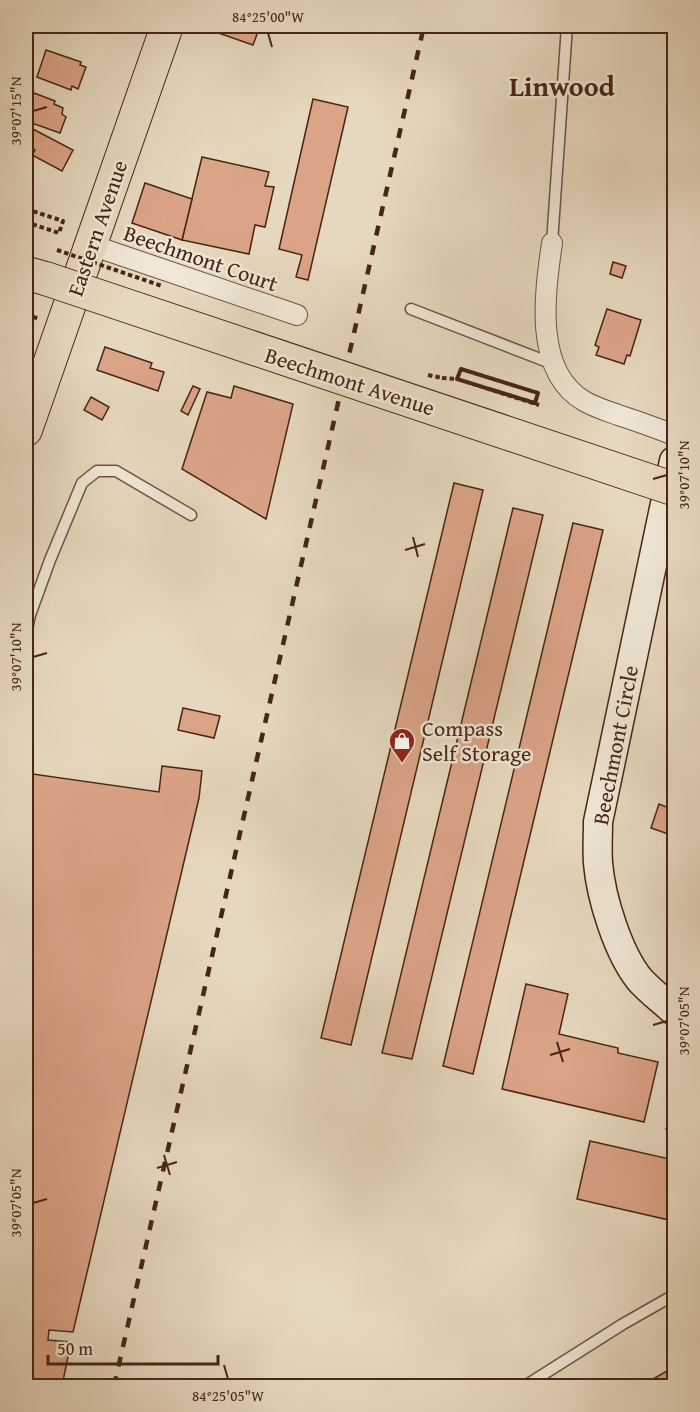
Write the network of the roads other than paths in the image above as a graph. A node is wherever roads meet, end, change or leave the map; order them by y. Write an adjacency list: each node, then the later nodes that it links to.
1 (167, 26): 4 (main road, Eastern Avenue)
2 (567, 26): 3 (lane)
3 (552, 243): 8 (street)
4 (91, 246): 7 (street, Beechmont Court); 9 (main road, Eastern Avenue)
5 (36, 276): 12 (highway, Beechmont Avenue, bridge)
6 (411, 309): 8 (lane)
7 (297, 315)
8 (554, 364): 10 (street)
9 (26, 430)
10 (675, 435)
11 (675, 461): 15 (street, Beechmont Circle)
12 (675, 489)
13 (191, 515): 14 (lane)
14 (26, 634)
15 (675, 1011)
16 (675, 1295): 17 (lane)
17 (525, 1386)

